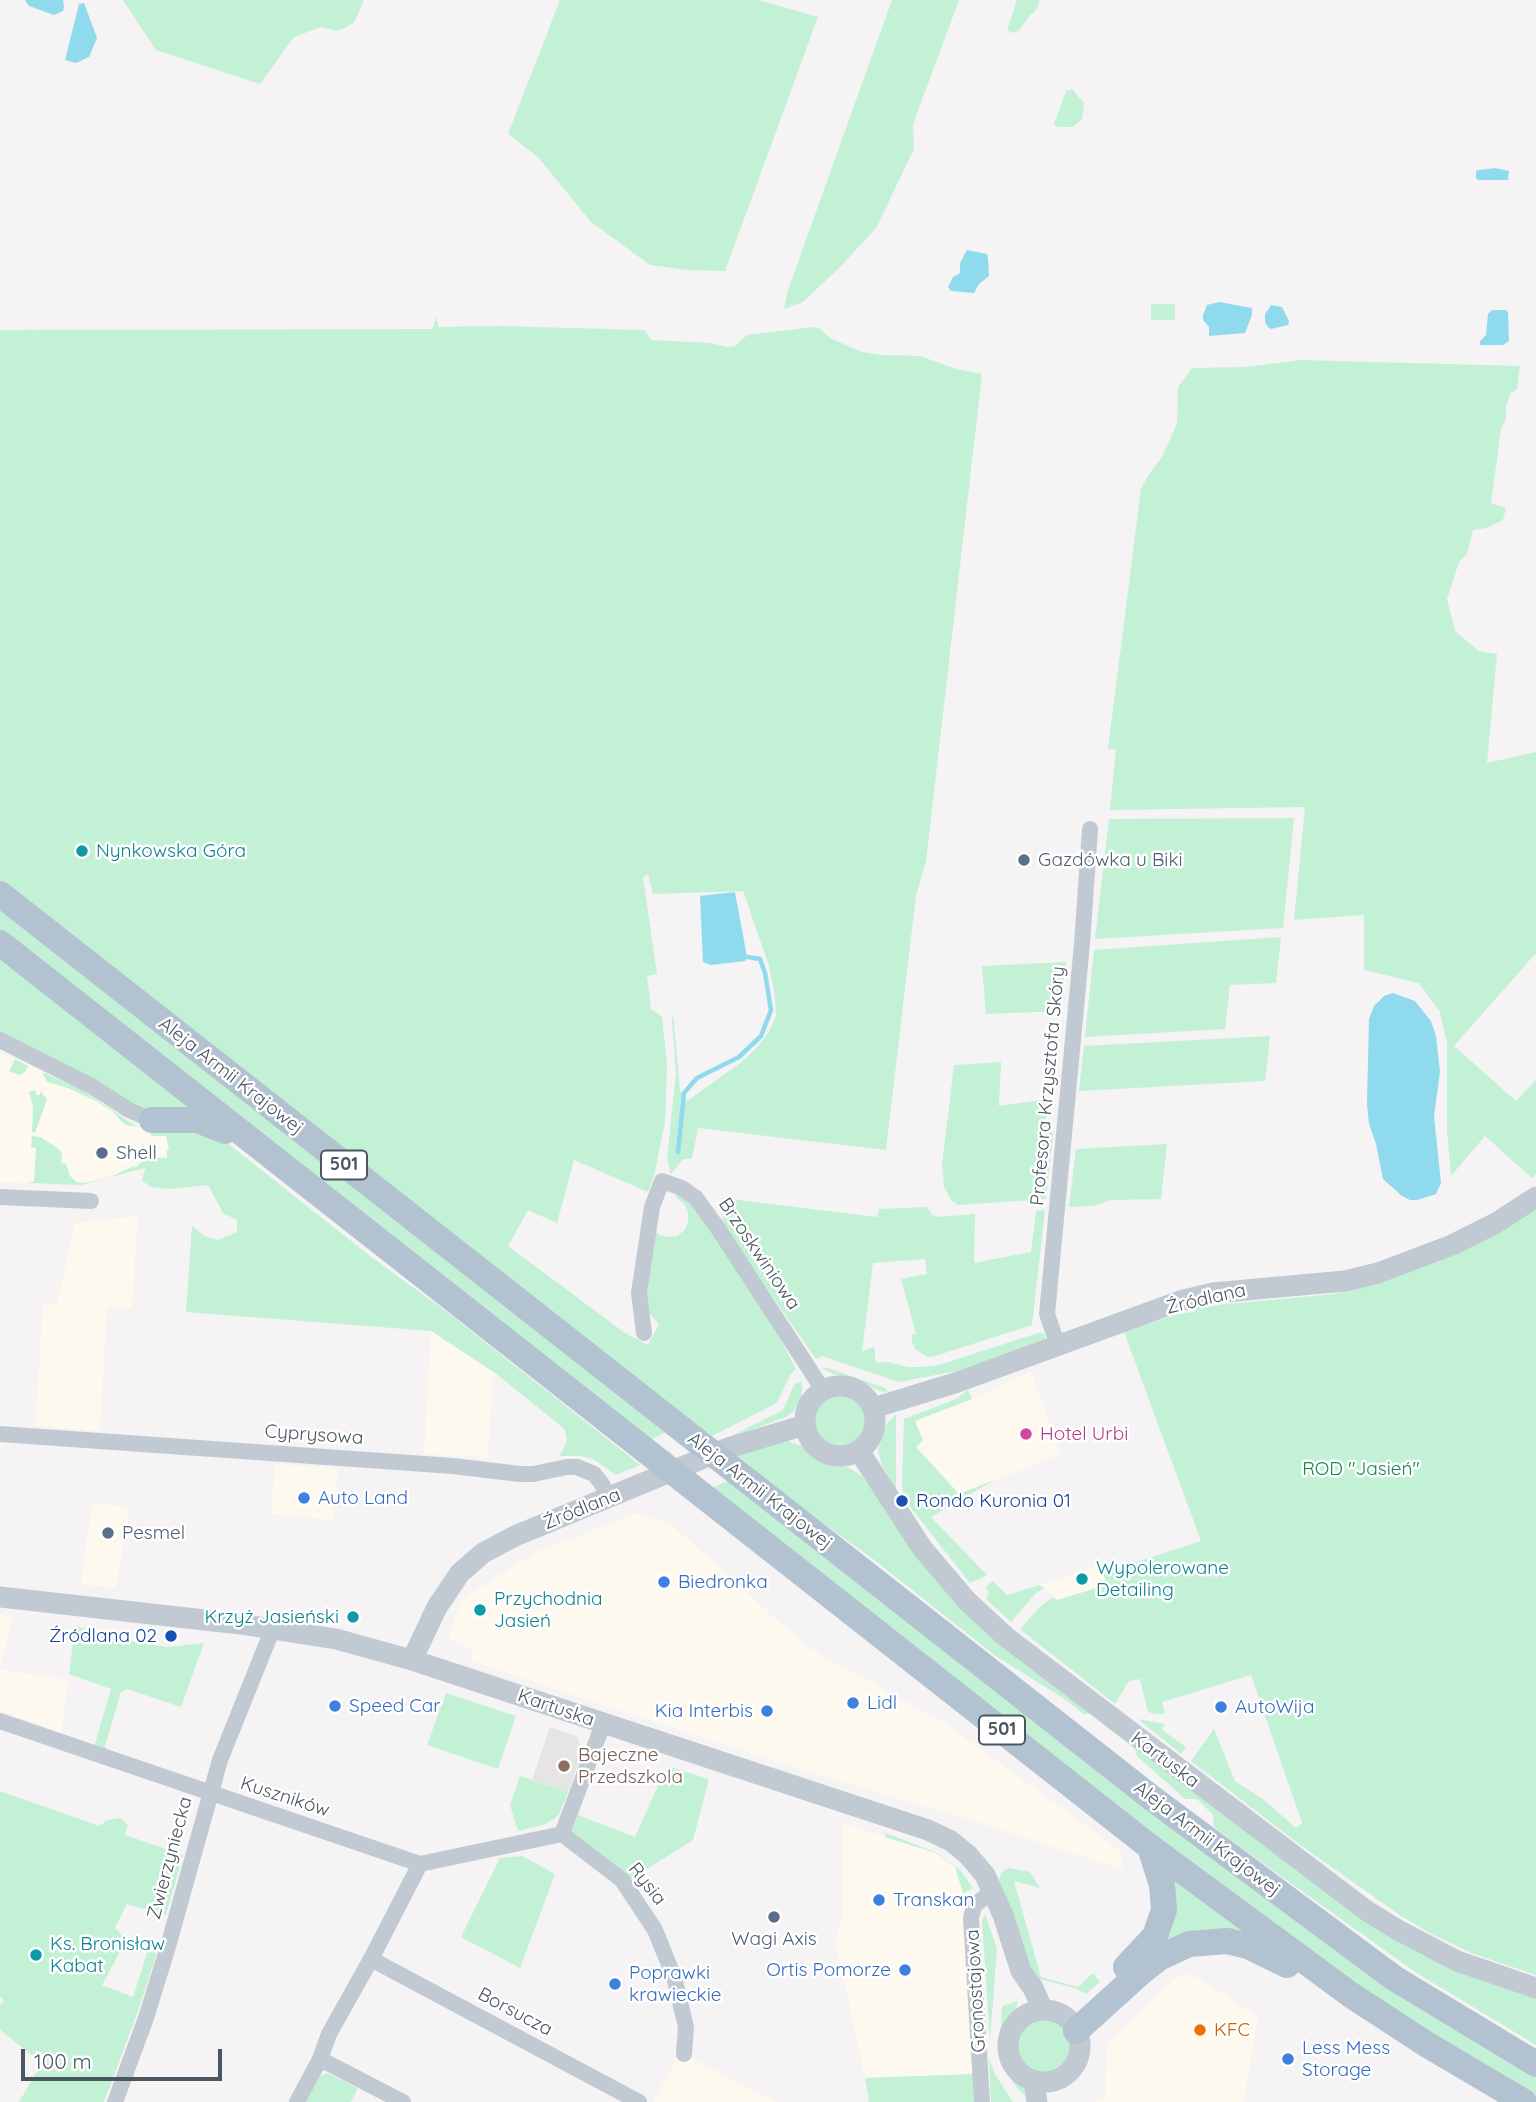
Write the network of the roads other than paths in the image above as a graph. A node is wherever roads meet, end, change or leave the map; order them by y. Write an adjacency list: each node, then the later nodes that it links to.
1 (1090, 829): 11 (street, Profesora Krzysztofa Skóry)
2 (0, 894): 34 (main road, Aleja Armii Krajowej / 501)
3 (0, 943): 6 (main road, Aleja Armii Krajowej / 501)
4 (0, 1040): 5 (street)
5 (152, 1120): 6 (main road)
6 (264, 1151): 25 (main road, Aleja Armii Krajowej / 501)
7 (0, 1197): 9 (street)
8 (1536, 1197): 11 (street, Źródlana)
9 (91, 1201)
10 (644, 1333): 12 (street, Brzoskwiniowa)
11 (1058, 1346): 13 (street, Źródlana)
12 (823, 1390): 13 (street); 14 (street)
13 (873, 1408): 16 (street)
14 (805, 1424): 16 (street); 17 (street, Źródlana)
15 (0, 1434): 17 (street, Cyprysowa)
16 (859, 1451): 29 (street, Kartuska)
17 (608, 1498): 20 (street, Źródlana)
18 (0, 1597): 19 (street, Kartuska)
19 (273, 1628): 20 (street, Kartuska); 23 (street, Zwierzyniecka)
20 (412, 1660): 22 (street, Kartuska)
21 (0, 1721): 23 (street, Kuszników)
22 (603, 1724): 24 (street); 27 (street, Kartuska)
23 (209, 1794): 26 (street, Kuszników); 36 (street, Zwierzyniecka)
24 (562, 1834): 26 (street); 32 (street, Rysia)
25 (1150, 1846): 30 (main road, Aleja Armii Krajowej / 501); 31 (main road)
26 (420, 1864): 28 (street)
27 (993, 1890): 31 (street, Kartuska); 40 (street, Gronostajowa)
28 (371, 1959): 33 (street); 39 (street, Borsucza)
29 (1536, 1988)
30 (1351, 1995): 31 (main road); 42 (main road, Aleja Armii Krajowej / 501)
31 (1052, 2018): 35 (street); 35 (street)
32 (684, 2054)
33 (320, 2059): 37 (street); 38 (street)
34 (1536, 2064)
35 (1042, 2088): 41 (street)
36 (115, 2102)
37 (297, 2102)
38 (403, 2102)
39 (639, 2102)
40 (982, 2102)
41 (1051, 2102)
42 (1524, 2102)

